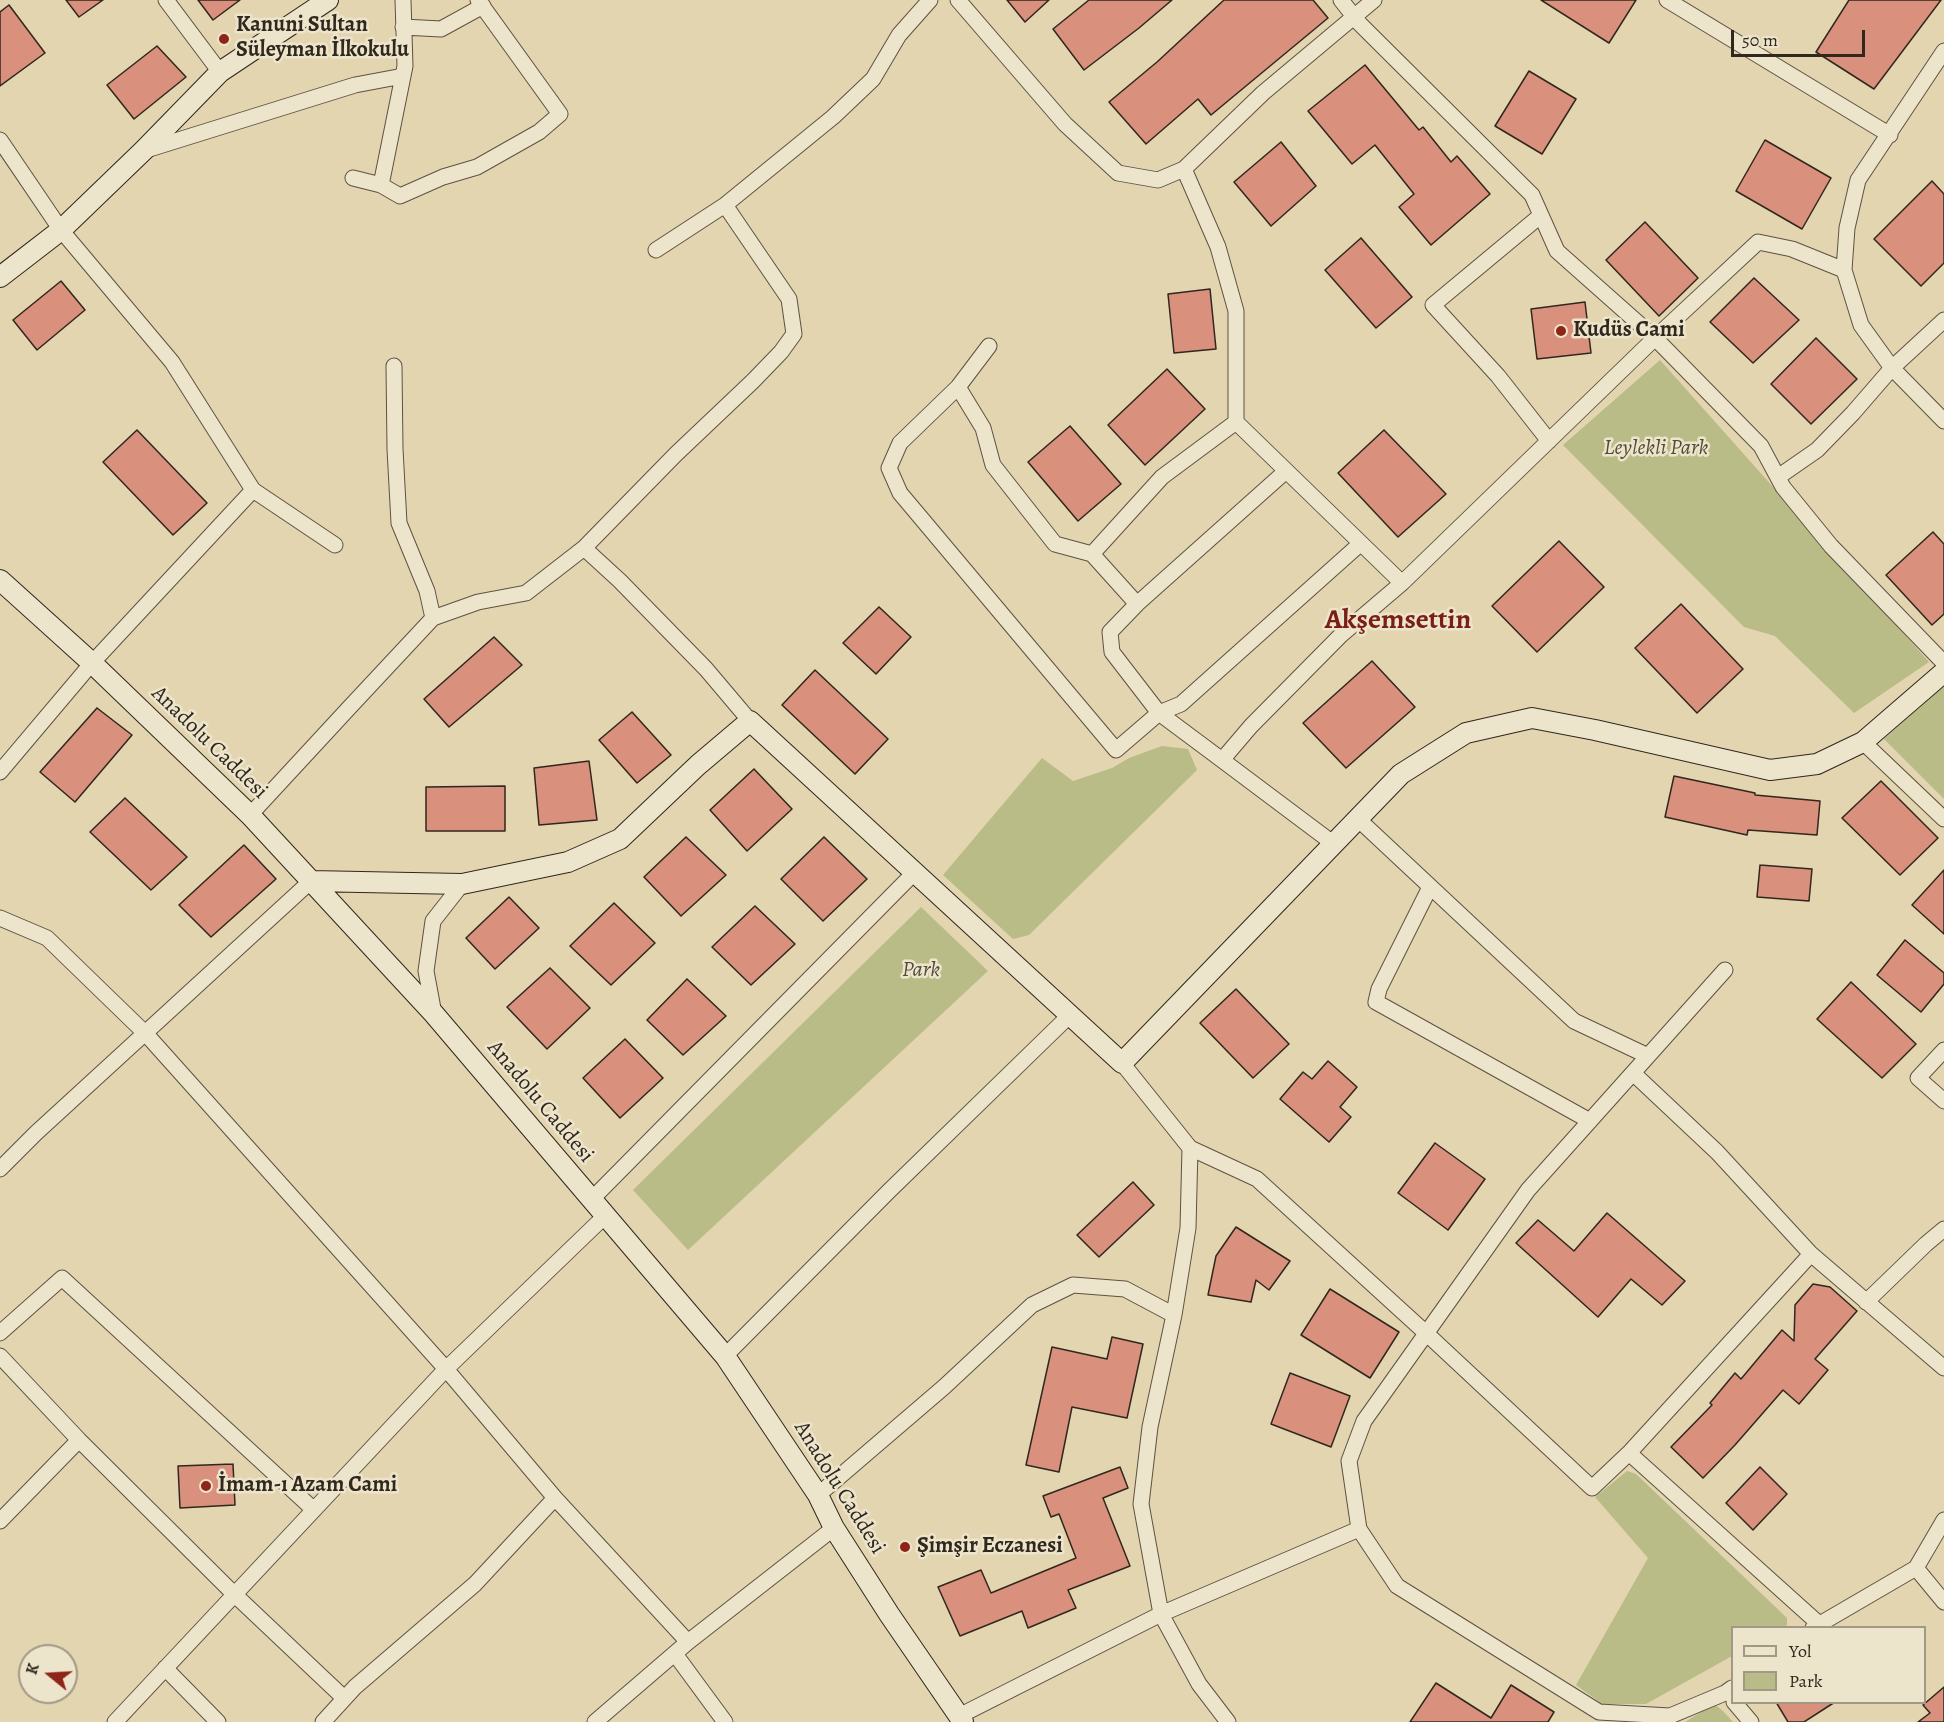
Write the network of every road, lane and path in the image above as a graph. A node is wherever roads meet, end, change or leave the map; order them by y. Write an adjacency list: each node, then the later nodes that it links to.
1 (166, 0): 13 (street)
2 (328, 0): 13 (street)
3 (403, 0): 11 (street)
4 (930, 0): 21 (street)
5 (958, 0): 18 (street)
6 (1341, 0): 10 (street)
7 (1374, 0): 10 (street)
8 (1667, 0): 15 (street)
9 (481, 3): 11 (street); 20 (street)
10 (1353, 16): 18 (street); 22 (street)
11 (404, 27): 14 (street)
12 (1944, 51): 15 (street)
13 (220, 72): 17 (street)
14 (403, 76): 17 (street); 20 (street)
15 (1890, 135): 25 (street)
16 (0, 140): 23 (street)
17 (143, 151): 23 (street)
18 (1184, 169): 34 (street)
19 (353, 178): 20 (street)
20 (381, 185)
21 (725, 206): 24 (street); 41 (street)
22 (1540, 216): 28 (street); 35 (street)
23 (61, 230): 26 (street); 38 (street)
24 (656, 250)
25 (1844, 270): 28 (street); 31 (street)
26 (0, 278)
27 (1944, 320): 31 (street)
28 (1655, 338): 35 (street); 37 (street)
29 (989, 346): 32 (street)
30 (394, 366): 46 (street)
31 (1892, 368): 33 (street); 37 (street)
32 (958, 387): 42 (street); 50 (street)
33 (1944, 421)
34 (1236, 422): 36 (street); 42 (street)
35 (1549, 441): 44 (street)
36 (1286, 471): 39 (street); 45 (street)
37 (1778, 477): 48 (street)
38 (253, 490): 40 (street); 47 (street)
39 (1360, 544): 44 (street); 50 (street)
40 (335, 545)
41 (584, 548): 46 (street); 51 (street)
42 (1092, 554): 45 (street)
43 (0, 580): 47 (street, Anadolu Caddesi)
44 (1402, 584): 53 (street)
45 (1137, 604): 50 (street)
46 (433, 618): 55 (street)
47 (92, 663): 54 (street); 55 (street, Anadolu Caddesi)
48 (1944, 663)
49 (1944, 672): 52 (street)
50 (1159, 713): 53 (street)
51 (750, 721): 59 (street); 61 (street)
52 (1863, 742): 56 (street); 57 (street)
53 (1222, 760): 58 (street)
54 (0, 772)
55 (250, 815): 60 (street, Anadolu Caddesi)
56 (1358, 819): 58 (street); 62 (street)
57 (1944, 819)
58 (1334, 844): 70 (street)
59 (915, 872): 66 (street); 76 (street)
60 (311, 881): 61 (street); 65 (street, Anadolu Caddesi); 67 (street)
61 (462, 884): 65 (street)
62 (1430, 887): 69 (street); 73 (street)
63 (0, 918): 67 (street)
64 (1725, 970): 69 (street)
65 (434, 1014): 76 (street, Anadolu Caddesi)
66 (1070, 1015): 70 (street); 85 (street)
67 (146, 1034): 75 (street); 87 (street)
68 (1944, 1050): 72 (street)
69 (1648, 1056): 71 (street)
70 (1122, 1063): 74 (street)
71 (1633, 1072): 73 (street); 79 (street)
72 (1944, 1101)
73 (1590, 1121): 83 (street)
74 (1190, 1148): 81 (street); 83 (street)
75 (0, 1169)
76 (591, 1200): 77 (street, Anadolu Caddesi)
77 (605, 1216): 85 (street, Anadolu Caddesi); 87 (street)
78 (1944, 1229): 80 (street)
79 (1811, 1254): 80 (street); 89 (street)
80 (1866, 1302): 86 (street)
81 (1174, 1315): 90 (street); 100 (street)
82 (0, 1333): 92 (street)
83 (1427, 1334): 89 (street); 96 (street)
84 (0, 1356): 88 (street)
85 (725, 1356): 90 (street, Anadolu Caddesi)
86 (1944, 1368)
87 (446, 1369): 91 (street); 92 (street)
88 (79, 1440): 94 (street); 98 (street)
89 (1629, 1453): 101 (street)
90 (818, 1494): 95 (street, Anadolu Caddesi)
91 (555, 1498): 102 (street); 106 (street)
92 (313, 1509): 98 (street)
93 (1944, 1520): 97 (street)
94 (0, 1521)
95 (834, 1528): 102 (street); 110 (street, Anadolu Caddesi)
96 (1359, 1529): 100 (street); 108 (street)
97 (1916, 1568): 99 (street); 101 (street)
98 (234, 1594): 104 (street); 106 (street)
99 (1944, 1602)
100 (1161, 1614): 110 (street); 116 (street)
101 (1816, 1625)
102 (688, 1642): 103 (street)
103 (675, 1654): 114 (street); 115 (street)
104 (165, 1668): 111 (street); 112 (street)
105 (1731, 1696): 109 (street)
106 (344, 1698): 113 (street)
107 (1737, 1704): 117 (street)
108 (1596, 1717): 109 (street)
109 (1630, 1718)
110 (961, 1719)
111 (115, 1722)
112 (218, 1722)
113 (323, 1722)
114 (595, 1722)
115 (725, 1722)
116 (1228, 1722)
117 (1751, 1722)

